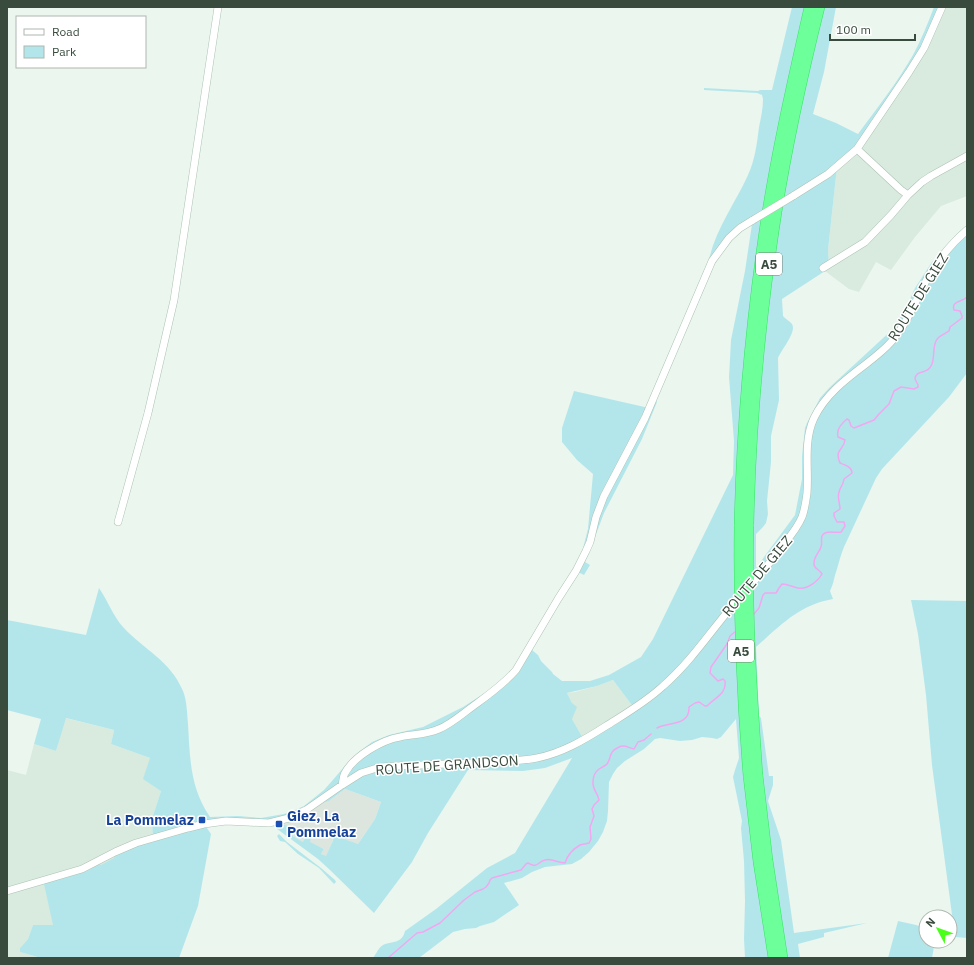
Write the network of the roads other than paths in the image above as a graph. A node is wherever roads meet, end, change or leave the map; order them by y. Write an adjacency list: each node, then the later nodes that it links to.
1 (218, 7): 10 (street)
2 (810, 7): 11 (highway, A5)
3 (818, 7): 11 (highway, A5)
4 (942, 7): 5 (street)
5 (857, 149): 7 (street); 14 (street, bridge)
6 (967, 156): 7 (street)
7 (908, 195): 9 (street)
8 (967, 230): 12 (street, ROUTE DE GIEZ)
9 (823, 268)
10 (118, 522)
11 (744, 526): 13 (highway, A5, bridge)
12 (719, 621): 14 (street, ROUTE DE GRANDSON)
13 (753, 776): 16 (highway, A5); 17 (highway, A5)
14 (342, 785): 15 (street, ROUTE DE GRANDSON)
15 (7, 891)
16 (774, 958)
17 (782, 958)

